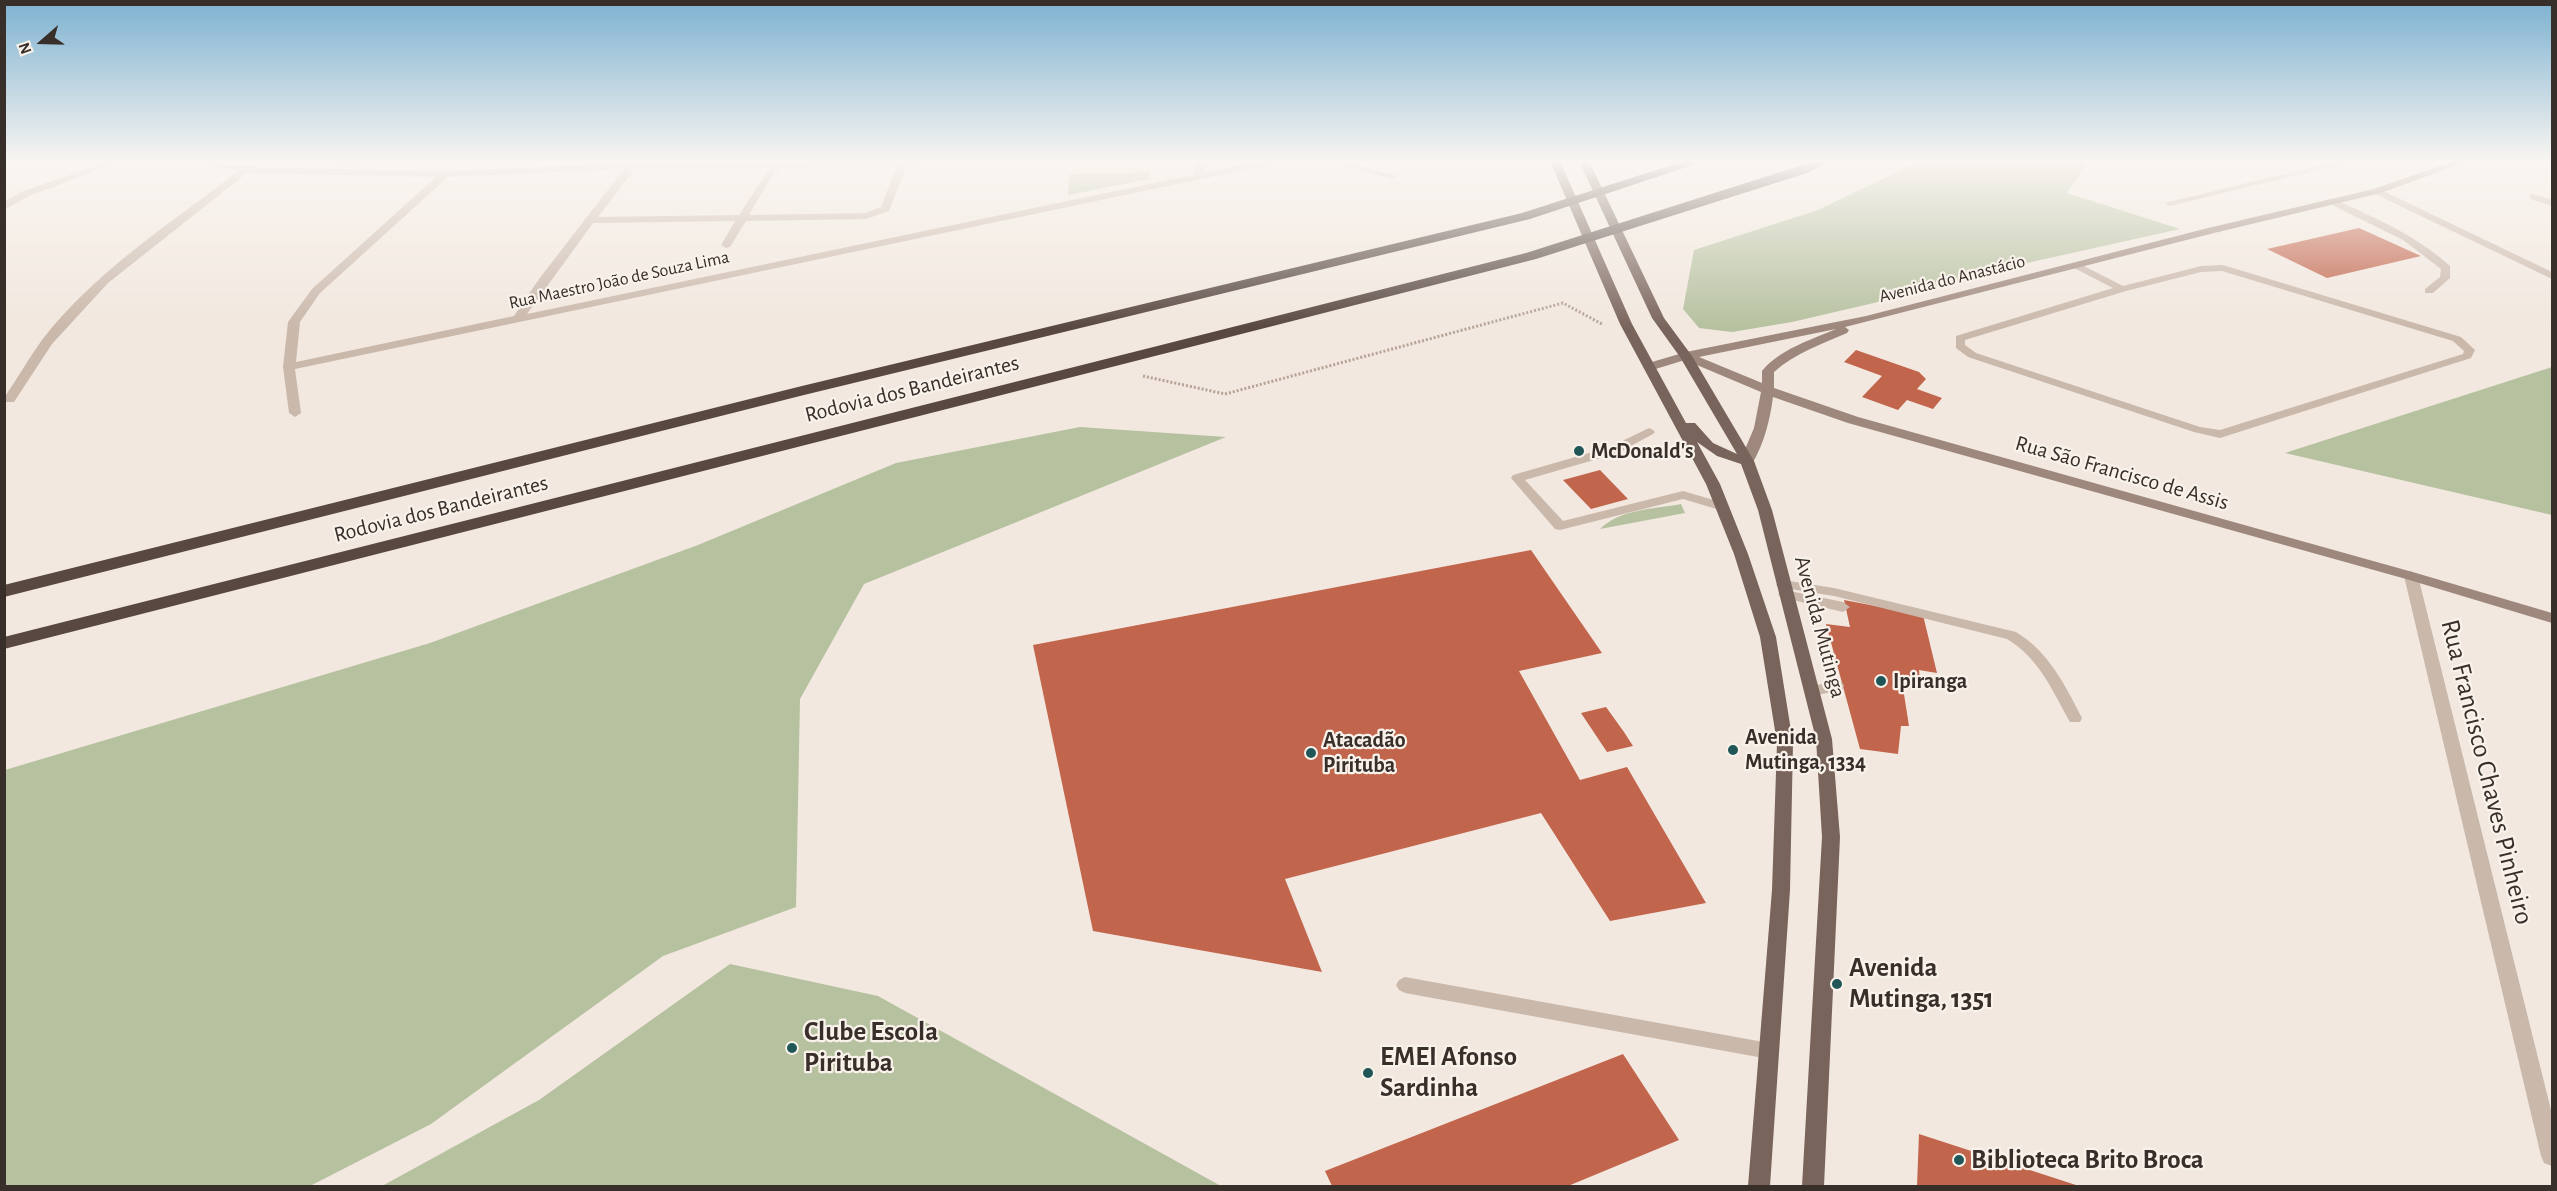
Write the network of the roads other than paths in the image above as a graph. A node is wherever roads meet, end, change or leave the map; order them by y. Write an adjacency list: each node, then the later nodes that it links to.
1 (186, 217): 26 (street)
2 (398, 217): 23 (street)
3 (593, 217): 14 (street)
4 (830, 217): 13 (street)
5 (1005, 217): 20 (street, Rua Maestro João de Souza Lima)
6 (1524, 217): 34 (highway, Rodovia dos Bandeirantes)
7 (1579, 217): 24 (main road)
8 (1610, 217): 22 (main road, Avenida Mutinga)
9 (1655, 217): 37 (highway, Rodovia dos Bandeirantes)
10 (2269, 217): 16 (main road, Avenida do Anastácio)
11 (2363, 217): 19 (lane)
12 (2430, 217): 17 (street)
13 (742, 218): 14 (street); 15 (street)
14 (590, 220): 20 (street)
15 (726, 245)
16 (2076, 265): 18 (lane); 21 (main road, Avenida do Anastácio)
17 (2553, 276)
18 (2122, 289): 18 (lane)
19 (2429, 291)
20 (519, 317): 23 (street, Rua Maestro João de Souza Lima)
21 (1867, 319): 22 (main road, Avenida do Anastácio); 25 (main road, Avenida do Anastácio)
22 (1686, 356): 24 (main road, Avenida do Anastácio); 25 (main road, Rua São Francisco de Assis); 30 (main road, Avenida Mutinga)
23 (289, 366): 28 (street)
24 (1650, 367): 27 (main road)
25 (1769, 391): 30 (main road, Avenida do Anastácio); 32 (main road, Rua São Francisco de Assis)
26 (10, 399)
27 (1673, 410): 30 (main road); 31 (main road)
28 (295, 413)
29 (1649, 432): 31 (lane)
30 (1747, 461): 33 (main road, Avenida Mutinga)
31 (1723, 507): 42 (main road)
32 (2411, 576): 36 (main road, Rua São Francisco de Assis); 43 (street, Rua Francisco Chaves Pinheiro)
33 (1784, 589): 35 (lane); 39 (main road, Avenida Mutinga); 40 (lane)
34 (4, 591)
35 (1843, 607)
36 (2553, 618)
37 (4, 643)
38 (1837, 686): 39 (lane)
39 (1812, 691): 45 (main road, Avenida Mutinga)
40 (2075, 718)
41 (1405, 985): 42 (lane)
42 (1769, 1051): 44 (main road)
43 (2553, 1156)
44 (1759, 1186)
45 (1813, 1186)

